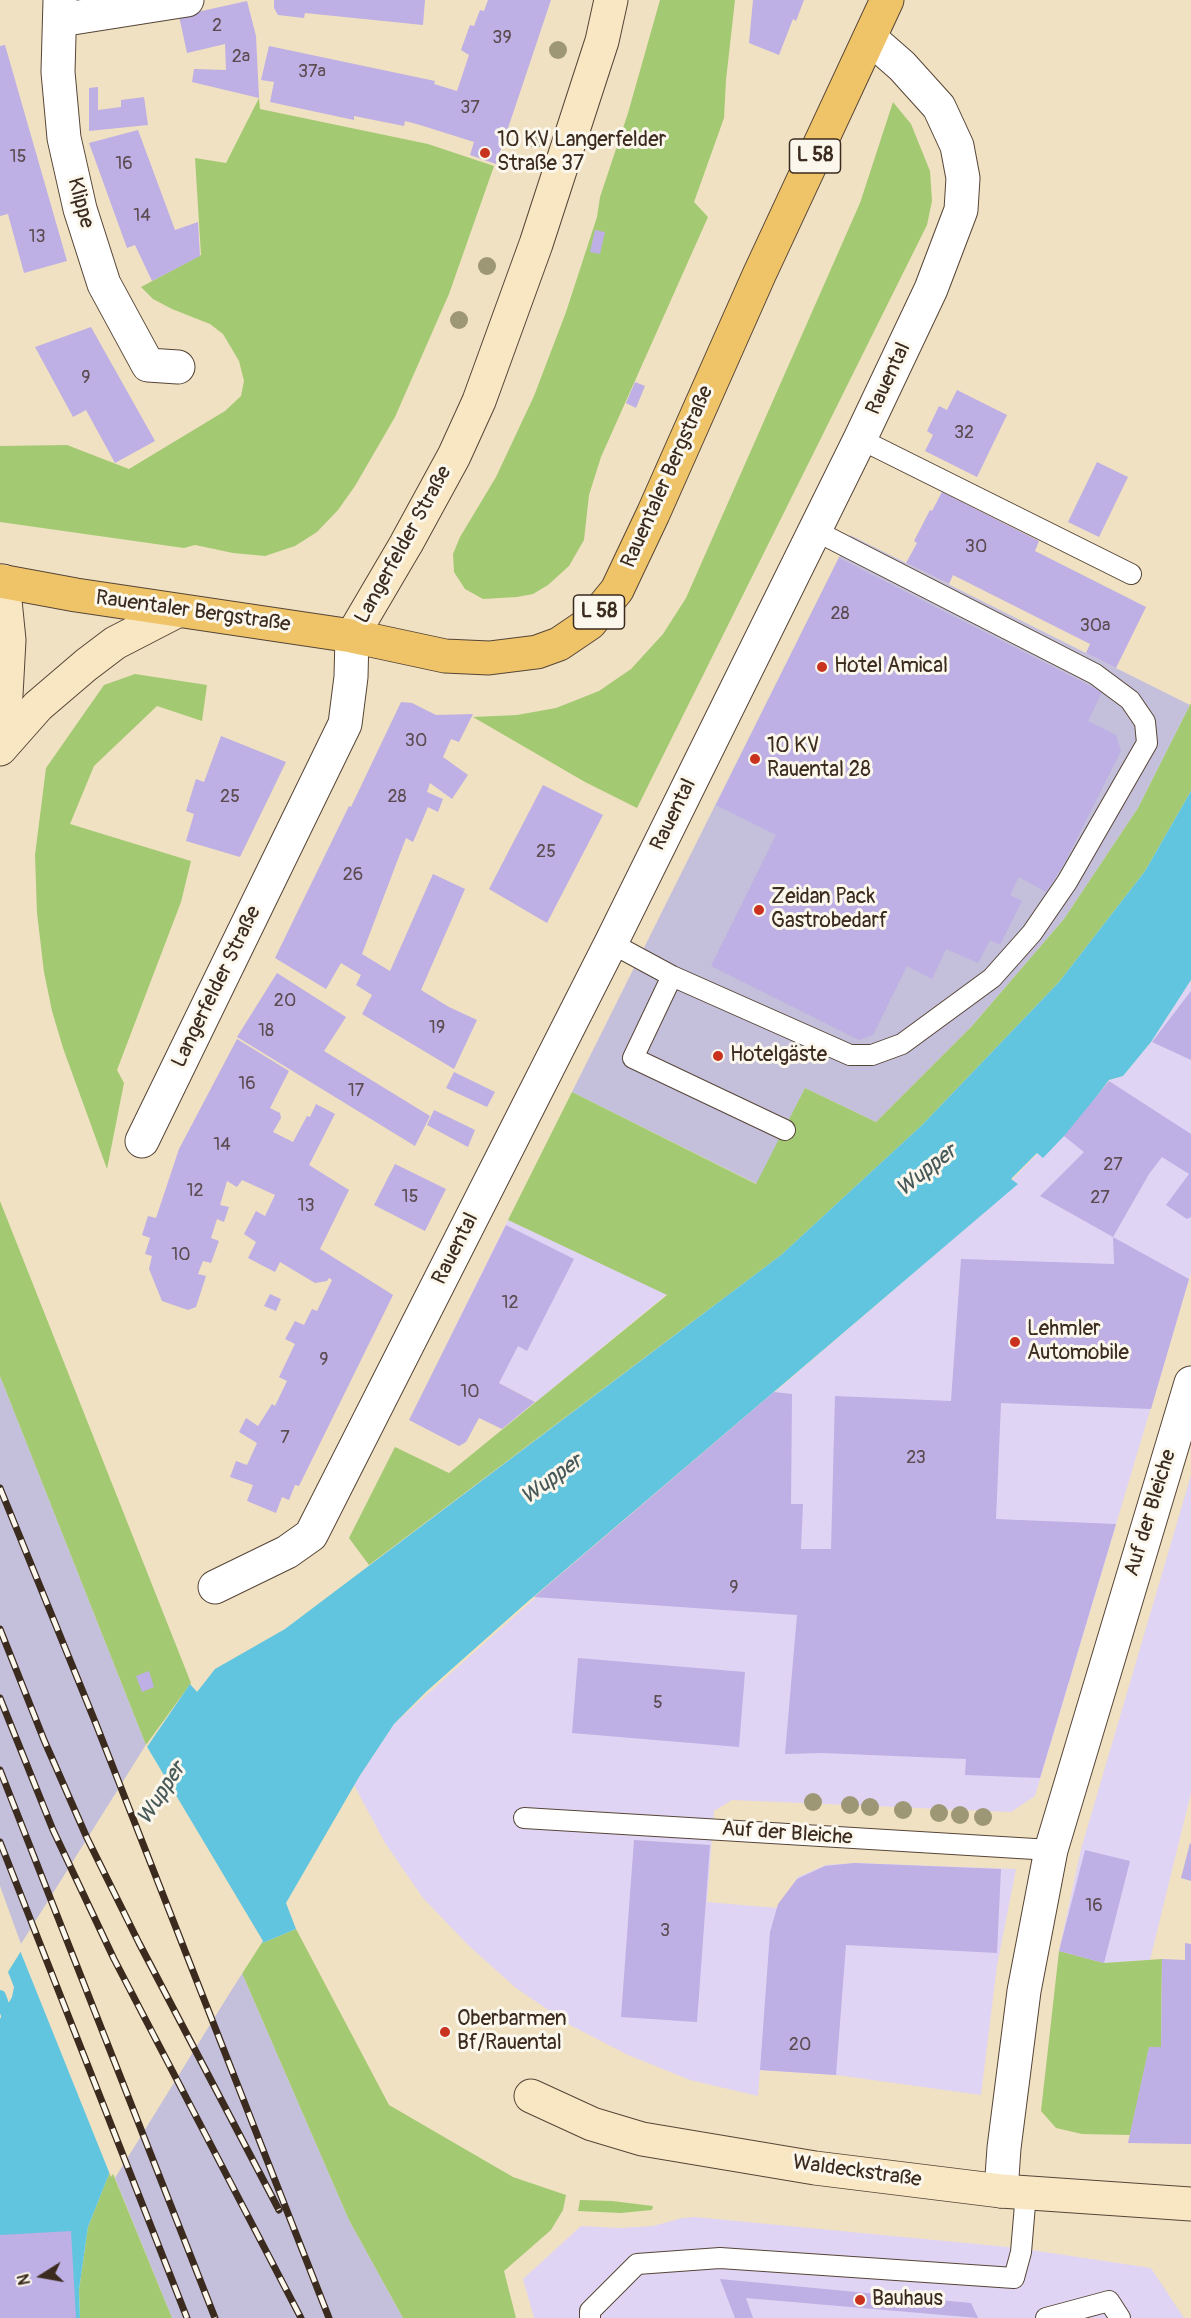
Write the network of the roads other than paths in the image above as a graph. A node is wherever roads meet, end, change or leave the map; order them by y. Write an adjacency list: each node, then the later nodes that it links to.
1 (187, 0): 4 (street)
2 (611, 0): 12 (main road, Langerfelder Straße)
3 (887, 0): 5 (main road, L 58)
4 (60, 10): 6 (street, Klippe)
5 (870, 38): 7 (street, Rauental); 12 (main road, Rauentaler Bergstraße / L 58)
6 (178, 367)
7 (860, 439): 8 (street, Rauental); 9 (lane)
8 (814, 530): 15 (street, Rauental); 16 (lane)
9 (1131, 574)
10 (1, 581): 11 (main road, Rauentaler Bergstraße / L 58); 13 (main road)
11 (177, 611): 12 (main road, Rauentaler Bergstraße / L 58); 14 (main road)
12 (352, 636): 18 (street, Langerfelder Straße)
13 (0, 721)
14 (0, 749)
15 (611, 943): 16 (lane); 20 (street, Rauental)
16 (672, 975): 17 (lane)
17 (785, 1130)
18 (142, 1141)
19 (1191, 1383): 22 (street, Auf der Bleiche)
20 (215, 1587)
21 (524, 1818): 22 (lane, Auf der Bleiche)
22 (1050, 1850): 24 (street, Auf der Bleiche)
23 (531, 2096): 24 (main road, Waldeckstraße)
24 (1014, 2192): 25 (main road, Waldeckstraße); 26 (lane)
25 (1191, 2204)
26 (590, 2318)
27 (1046, 2318): 28 (lane)
28 (1120, 2318)

